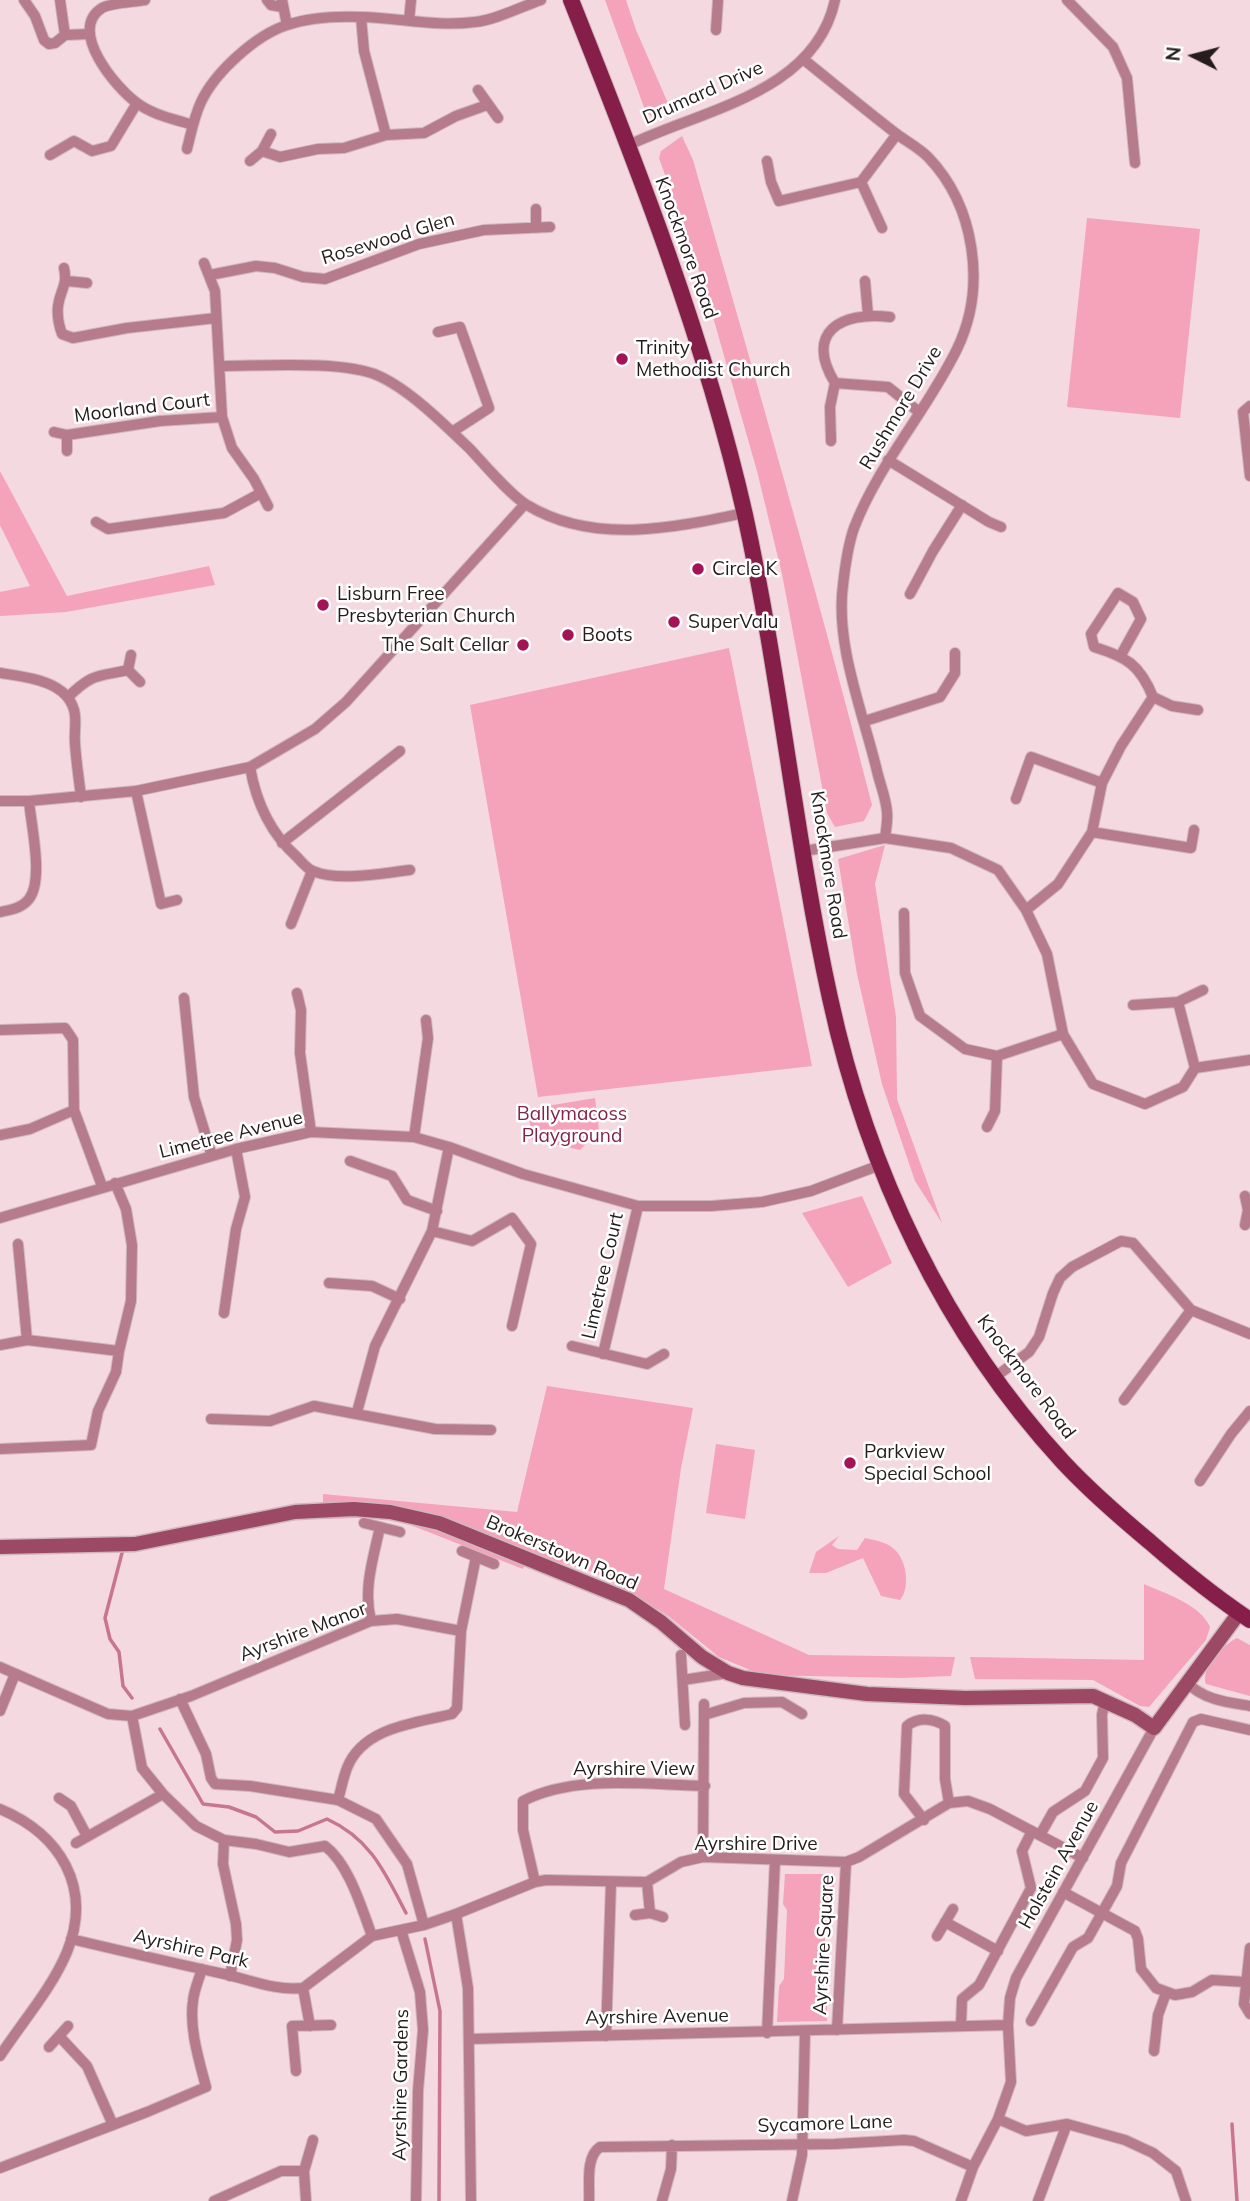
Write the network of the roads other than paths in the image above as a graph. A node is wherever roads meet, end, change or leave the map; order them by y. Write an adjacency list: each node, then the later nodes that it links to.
1 (24, 0): 18 (street)
2 (60, 0): 18 (street)
3 (145, 0): 12 (street)
4 (267, 0): 11 (street)
5 (411, 0): 14 (street)
6 (541, 0): 14 (street)
7 (571, 0): 28 (main road, Knockmore Road)
8 (718, 0): 16 (street)
9 (835, 0): 19 (street, Drumard Drive)
10 (1067, 0): 34 (street)
11 (282, 3): 15 (street)
12 (99, 4): 17 (street)
13 (361, 17): 14 (street); 15 (street); 27 (street)
14 (409, 21)
15 (287, 24): 24 (street)
16 (716, 30)
17 (89, 34): 18 (street); 21 (street)
18 (65, 35)
19 (803, 59): 26 (street, Rushmore Drive); 28 (street, Drumard Drive)
20 (478, 89): 22 (street)
21 (137, 103): 24 (street); 31 (street)
22 (487, 105): 23 (street); 27 (street)
23 (498, 118)
24 (193, 125): 29 (street)
25 (271, 134): 30 (street)
26 (897, 134): 35 (street); 53 (street, Rushmore Drive)
27 (386, 135): 30 (street)
28 (627, 146): 66 (main road, Knockmore Road)
29 (187, 149)
30 (262, 151): 32 (street)
31 (50, 155)
32 (250, 161)
33 (766, 161): 35 (street)
34 (1135, 163)
35 (860, 182): 39 (street)
36 (536, 209): 38 (street)
37 (550, 227): 38 (street, Rosewood Glen)
38 (536, 228): 42 (street, Rosewood Glen)
39 (882, 228)
40 (205, 263): 42 (street)
41 (64, 268): 43 (street)
42 (211, 275): 48 (street)
43 (67, 281): 45 (street); 48 (street)
44 (865, 281): 46 (street)
45 (87, 283)
46 (868, 315): 47 (street); 51 (street)
47 (890, 317)
48 (216, 318): 50 (street)
49 (438, 332): 56 (street)
50 (220, 366): 54 (street); 56 (street)
51 (835, 383): 53 (street); 58 (street)
52 (1250, 406): 61 (street)
53 (919, 412): 60 (street, Rushmore Drive)
54 (222, 416): 57 (street, Moorland Court); 62 (street)
55 (54, 432): 57 (street, Moorland Court)
56 (452, 432): 63 (street)
57 (67, 435): 59 (street, Moorland Court)
58 (831, 441)
59 (67, 451)
60 (888, 460): 64 (street); 79 (street, Rushmore Drive)
61 (1250, 476)
62 (261, 493): 65 (street); 67 (street)
63 (525, 505): 66 (street); 81 (street)
64 (962, 505): 68 (street); 69 (street)
65 (268, 506)
66 (744, 513): 92 (main road, Knockmore Road)
67 (96, 522)
68 (1001, 527)
69 (910, 594)
70 (955, 653): 79 (street)
71 (131, 655): 73 (street)
72 (1121, 655): 72 (street); 77 (street)
73 (128, 670): 75 (street); 76 (street)
74 (0, 673): 76 (street)
75 (140, 682)
76 (68, 697): 84 (street)
77 (1153, 697): 78 (street); 82 (street)
78 (1198, 710)
79 (865, 721): 90 (street, Rushmore Drive)
80 (400, 751): 91 (street)
81 (250, 767): 83 (street); 91 (street)
82 (1102, 783): 85 (street); 89 (street)
83 (136, 791): 84 (street); 95 (street)
84 (81, 797): 87 (street)
85 (1016, 799)
86 (0, 801): 87 (street)
87 (29, 801): 97 (street)
88 (1195, 830): 89 (street)
89 (1092, 832): 96 (street)
90 (886, 838): 92 (street); 96 (street)
91 (282, 843): 94 (street)
92 (804, 851): 120 (main road, Knockmore Road)
93 (410, 870): 94 (street)
94 (312, 871): 99 (street)
95 (177, 900)
96 (1026, 910): 107 (street)
97 (0, 912)
98 (904, 913): 108 (street)
99 (291, 924)
100 (1203, 990): 103 (street)
101 (298, 993): 113 (street)
102 (184, 998): 118 (street)
103 (1178, 1002): 104 (street); 110 (street)
104 (1133, 1004)
105 (426, 1020): 115 (street)
106 (0, 1030): 111 (street)
107 (1063, 1034): 108 (street); 110 (street)
108 (997, 1056): 112 (street)
109 (1250, 1060): 110 (street)
110 (1195, 1068)
111 (74, 1110): 114 (street); 122 (street)
112 (987, 1127)
113 (311, 1132): 115 (street, Limetree Avenue); 117 (street, Limetree Avenue)
114 (0, 1135)
115 (414, 1137): 116 (street, Limetree Avenue)
116 (449, 1147): 124 (street, Limetree Avenue); 126 (street)
117 (236, 1149): 118 (street, Limetree Avenue); 134 (street)
118 (212, 1156): 121 (street, Limetree Avenue)
119 (350, 1161): 126 (street)
120 (880, 1165): 124 (street, Limetree Avenue); 143 (main road, Knockmore Road)
121 (115, 1183): 122 (street, Limetree Avenue); 140 (street)
122 (102, 1186): 127 (street, Limetree Avenue)
123 (1245, 1196): 125 (street)
124 (638, 1206): 141 (street, Limetree Court)
125 (1249, 1210): 128 (street)
126 (437, 1211): 129 (street)
127 (0, 1218)
128 (1245, 1225)
129 (432, 1231): 132 (street); 135 (street)
130 (19, 1244): 137 (street)
131 (329, 1283): 132 (street)
132 (401, 1298): 146 (street)
133 (1191, 1310): 136 (street); 143 (street); 144 (street)
134 (224, 1313)
135 (512, 1326)
136 (1250, 1334)
137 (27, 1340): 138 (street); 140 (street)
138 (0, 1345)
139 (572, 1346): 141 (street, Limetree Court)
140 (119, 1351): 149 (street)
141 (603, 1354): 142 (street, Limetree Court)
142 (664, 1354)
143 (995, 1377): 158 (main road, Knockmore Road)
144 (1124, 1400)
145 (1250, 1411): 150 (street)
146 (357, 1412): 147 (street); 148 (street)
147 (211, 1419)
148 (491, 1430)
149 (0, 1449)
150 (1200, 1481)
151 (364, 1523): 152 (street)
152 (380, 1527): 153 (street); 159 (street)
153 (400, 1532)
154 (0, 1546): 163 (street, Brokerstown Road)
155 (462, 1550): 156 (street)
156 (476, 1557): 157 (street); 160 (street)
157 (495, 1564)
158 (1244, 1617): 166 (street)
159 (371, 1621): 160 (street, Ayrshire Manor); 167 (street, Ayrshire Manor)
160 (461, 1631): 179 (street)
161 (681, 1655): 165 (street)
162 (0, 1667): 164 (street)
163 (728, 1673): 165 (street); 168 (street, Brokerstown Road)
164 (15, 1674): 170 (street); 172 (street)
165 (683, 1680): 173 (street)
166 (1186, 1682): 169 (street); 174 (street)
167 (180, 1699): 172 (street, Ayrshire Manor); 179 (street)
168 (1105, 1700): 174 (street, Brokerstown Road); 183 (street)
169 (1250, 1706)
170 (0, 1711)
171 (802, 1714): 176 (street)
172 (132, 1716): 177 (street)
173 (684, 1725)
174 (1154, 1728): 188 (street, Holstein Avenue)
175 (1250, 1730): 198 (street)
176 (705, 1786): 187 (street); 191 (street, Ayrshire View)
177 (163, 1794): 184 (street); 185 (street)
178 (58, 1798): 184 (street)
179 (338, 1800): 202 (street)
180 (949, 1803): 182 (street, Ayrshire Drive); 182 (street); 183 (street)
181 (0, 1809): 206 (street)
182 (923, 1819): 190 (street, Ayrshire Drive)
183 (1036, 1833): 188 (street); 208 (street)
184 (87, 1836): 186 (street)
185 (224, 1840): 204 (street); 210 (street)
186 (76, 1843)
187 (703, 1857): 189 (street, Ayrshire Drive); 193 (street, Ayrshire Drive)
188 (1083, 1858): 194 (street, Holstein Avenue)
189 (775, 1861): 190 (street, Ayrshire Drive); 223 (street)
190 (846, 1862): 221 (street, Ayrshire Square)
191 (535, 1882): 192 (street); 197 (street)
192 (611, 1882): 193 (street); 225 (street)
193 (647, 1882): 196 (street)
194 (1063, 1892): 198 (street); 217 (street, Holstein Avenue)
195 (954, 1909): 201 (street)
196 (650, 1913): 199 (street); 200 (street)
197 (456, 1914): 202 (street); 226 (street)
198 (1101, 1914): 213 (street); 215 (street)
199 (635, 1915)
200 (663, 1917)
201 (946, 1922): 205 (street); 208 (street)
202 (424, 1925): 203 (street)
203 (401, 1930): 204 (street); 242 (street, Ayrshire Gardens)
204 (372, 1936): 212 (street)
205 (937, 1936)
206 (71, 1939): 209 (street, Ayrshire Park); 229 (street)
207 (1250, 1948): 211 (street)
208 (998, 1951): 220 (street)
209 (202, 1969): 210 (street, Ayrshire Park); 233 (street)
210 (230, 1976): 212 (street, Ayrshire Park)
211 (1246, 1982): 213 (street); 214 (street)
212 (303, 1988): 219 (street)
213 (1166, 1993): 228 (street)
214 (1250, 2014)
215 (1031, 2021)
216 (331, 2025): 219 (street)
217 (1008, 2025): 220 (street, Ayrshire Avenue); 231 (street, Holstein Avenue)
218 (68, 2026): 224 (street)
219 (310, 2026): 230 (street)
220 (961, 2026): 221 (street, Ayrshire Avenue)
221 (837, 2030): 222 (street, Ayrshire Avenue)
222 (805, 2032): 223 (street, Ayrshire Avenue); 235 (street)
223 (767, 2033): 225 (street, Ayrshire Avenue)
224 (60, 2036): 227 (street); 233 (street)
225 (606, 2036): 226 (street, Ayrshire Avenue)
226 (470, 2039): 243 (street)
227 (50, 2047)
228 (1154, 2051)
229 (0, 2056)
230 (296, 2071)
231 (998, 2119): 232 (street); 237 (street, Holstein Avenue)
232 (1067, 2124): 248 (street); 249 (street)
233 (113, 2125): 238 (street)
234 (313, 2140): 239 (street)
235 (802, 2143): 236 (street, Sycamore Lane); 237 (street, Sycamore Lane); 246 (street)
236 (671, 2146): 244 (street, Sycamore Lane); 245 (street)
237 (973, 2167): 247 (street, Holstein Avenue)
238 (0, 2168)
239 (304, 2171): 240 (street); 241 (street)
240 (214, 2201)
241 (306, 2201)
242 (416, 2201)
243 (471, 2201)
244 (589, 2201)
245 (662, 2201)
246 (792, 2201)
247 (961, 2201)
248 (1038, 2201)
249 (1186, 2201)

